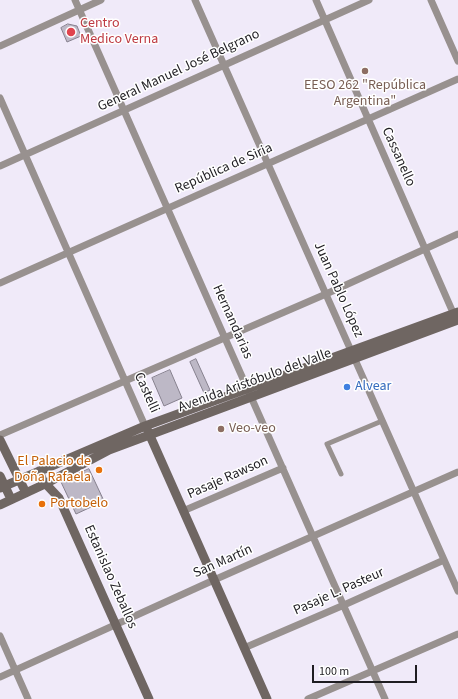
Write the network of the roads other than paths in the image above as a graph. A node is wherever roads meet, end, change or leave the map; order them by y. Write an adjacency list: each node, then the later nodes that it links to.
1 (75, 0): 7 (street, Hernandarias)
2 (101, 0): 7 (street)
3 (195, 0): 11 (street, Juan Pablo López)
4 (316, 0): 8 (street, Cassanello)
5 (369, 0): 8 (street, General Manuel José Belgrano)
6 (431, 0): 10 (street)
7 (79, 10): 9 (street); 14 (street, Hernandarias)
8 (324, 20): 11 (street, General Manuel José Belgrano); 15 (street, Cassanello)
9 (0, 46)
10 (458, 61)
11 (224, 64): 14 (street, General Manuel José Belgrano); 17 (street, Juan Pablo López)
12 (458, 79): 15 (street, República de Siria)
13 (0, 98): 16 (street, Castelli)
14 (124, 111): 16 (street, General Manuel José Belgrano); 19 (street, Hernandarias)
15 (367, 119): 17 (street, República de Siria); 21 (street, Cassanello)
16 (25, 155): 18 (street, General Manuel José Belgrano); 22 (street, Castelli)
17 (268, 164): 19 (street, República de Siria); 24 (street, Juan Pablo López)
18 (0, 166)
19 (167, 208): 22 (street, República de Siria); 26 (street, Hernandarias)
20 (458, 234): 21 (street)
21 (425, 249): 24 (street); 25 (street, Cassanello)
22 (68, 252): 23 (street, República de Siria); 28 (street, Castelli)
23 (0, 283)
24 (326, 294): 26 (street); 27 (street, Juan Pablo López)
25 (457, 318): 27 (main road, Avenida Aristóbulo del Valle)
26 (225, 337): 28 (street); 29 (street, Hernandarias)
27 (353, 355): 29 (main road, Avenida Aristóbulo del Valle); 30 (street, Juan Pablo López)
28 (125, 380): 31 (street, Castelli); 32 (street)
29 (249, 393): 31 (main road, Avenida Aristóbulo del Valle); 34 (street, Hernandarias)
30 (382, 421): 37 (street); 42 (street, Juan Pablo López)
31 (147, 430): 35 (main road, Avenida Aristóbulo del Valle); 40 (main road, Avenida Aristóbulo del Valle); 46 (main road, Castelli)
32 (0, 436)
33 (0, 440): 39 (main road)
34 (283, 468): 46 (street, Pasaje Rawson); 47 (street, Hernandarias)
35 (40, 471): 39 (main road, Avenida Aristóbulo del Valle); 40 (main road, Estanislao Zeballos)
36 (458, 472): 42 (street, San Martín)
37 (341, 474)
38 (0, 476): 41 (main road)
39 (19, 479): 41 (main road, Avenida Aristóbulo del Valle); 43 (main road)
40 (45, 484): 43 (main road, Avenida Aristóbulo del Valle); 52 (main road, Estanislao Zeballos)
41 (2, 487): 44 (main road)
42 (414, 492): 47 (street, San Martín); 48 (street, Juan Pablo López)
43 (26, 493): 44 (main road, Avenida Aristóbulo del Valle)
44 (11, 499): 45 (main road, Avenida Aristóbulo del Valle)
45 (0, 505)
46 (183, 511): 49 (main road, Castelli)
47 (313, 537): 49 (street, San Martín); 51 (street, Hernandarias)
48 (444, 560): 50 (street, Juan Pablo López); 51 (street, Pasaje L. Pasteur)
49 (214, 580): 52 (street, San Martín); 55 (main road, Castelli)
50 (458, 591)
51 (344, 605): 55 (street, Pasaje L. Pasteur); 57 (street, Hernandarias)
52 (116, 625): 56 (street, San Martín); 60 (main road, Estanislao Zeballos)
53 (458, 634): 57 (street)
54 (0, 636): 56 (street)
55 (244, 648): 61 (main road, Castelli)
56 (16, 670): 58 (street, San Martín); 59 (street)
57 (373, 671): 62 (street); 63 (street, Hernandarias)
58 (0, 677)
59 (28, 699)
60 (149, 699)
61 (267, 699)
62 (308, 699)
63 (385, 699)

